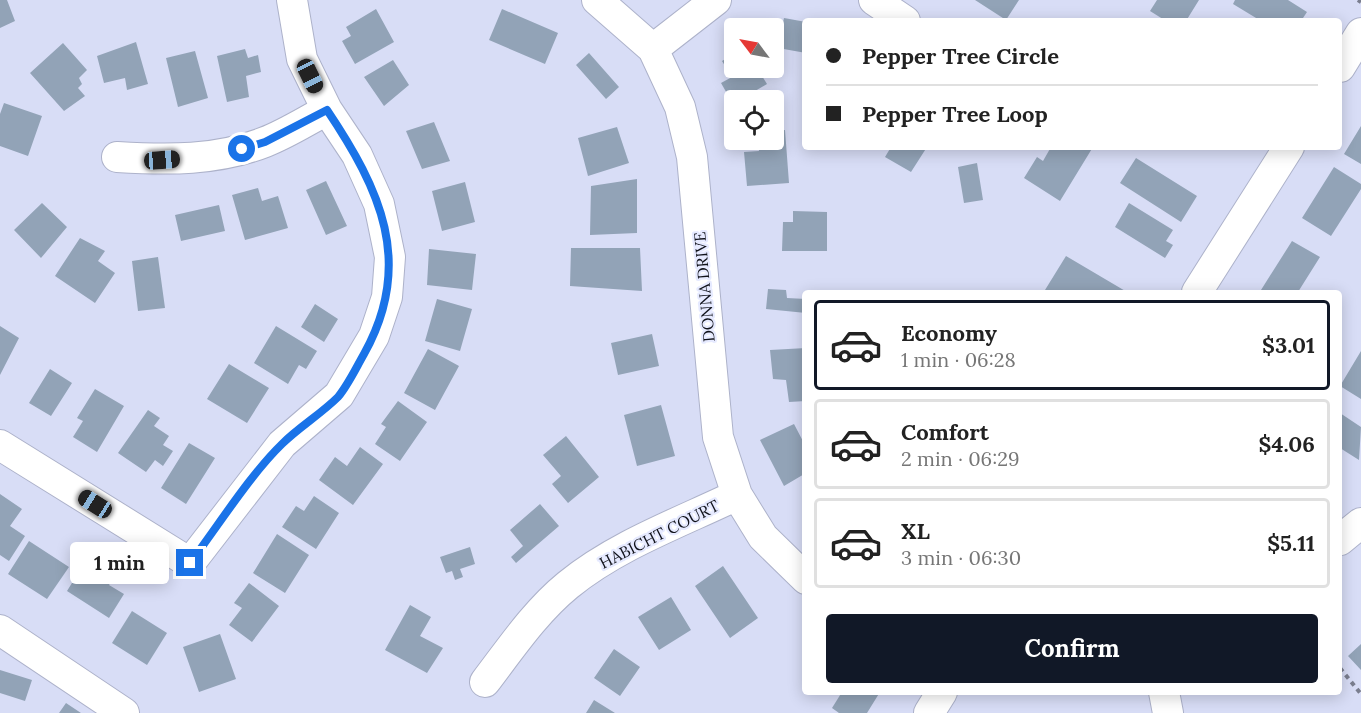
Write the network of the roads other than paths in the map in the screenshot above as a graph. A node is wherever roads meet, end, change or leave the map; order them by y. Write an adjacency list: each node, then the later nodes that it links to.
1 (292, 0): 9 (street)
2 (597, 0): 7 (street, DONNA DRIVE)
3 (716, 0): 7 (street)
4 (874, 0): 5 (street)
5 (901, 18)
6 (1361, 33): 8 (street)
7 (653, 49): 14 (street, DONNA DRIVE)
8 (1342, 64)
9 (327, 110): 11 (street); 13 (street)
10 (1287, 150): 12 (street)
11 (117, 157)
12 (1198, 290)
13 (0, 445)
14 (737, 495): 15 (street, DONNA DRIVE); 17 (street, HABICHT COURT)
15 (802, 575)
16 (0, 630): 20 (street)
17 (485, 682)
18 (940, 695): 21 (street)
19 (1165, 695): 22 (street)
20 (124, 713)
21 (929, 713)
22 (1168, 713)

